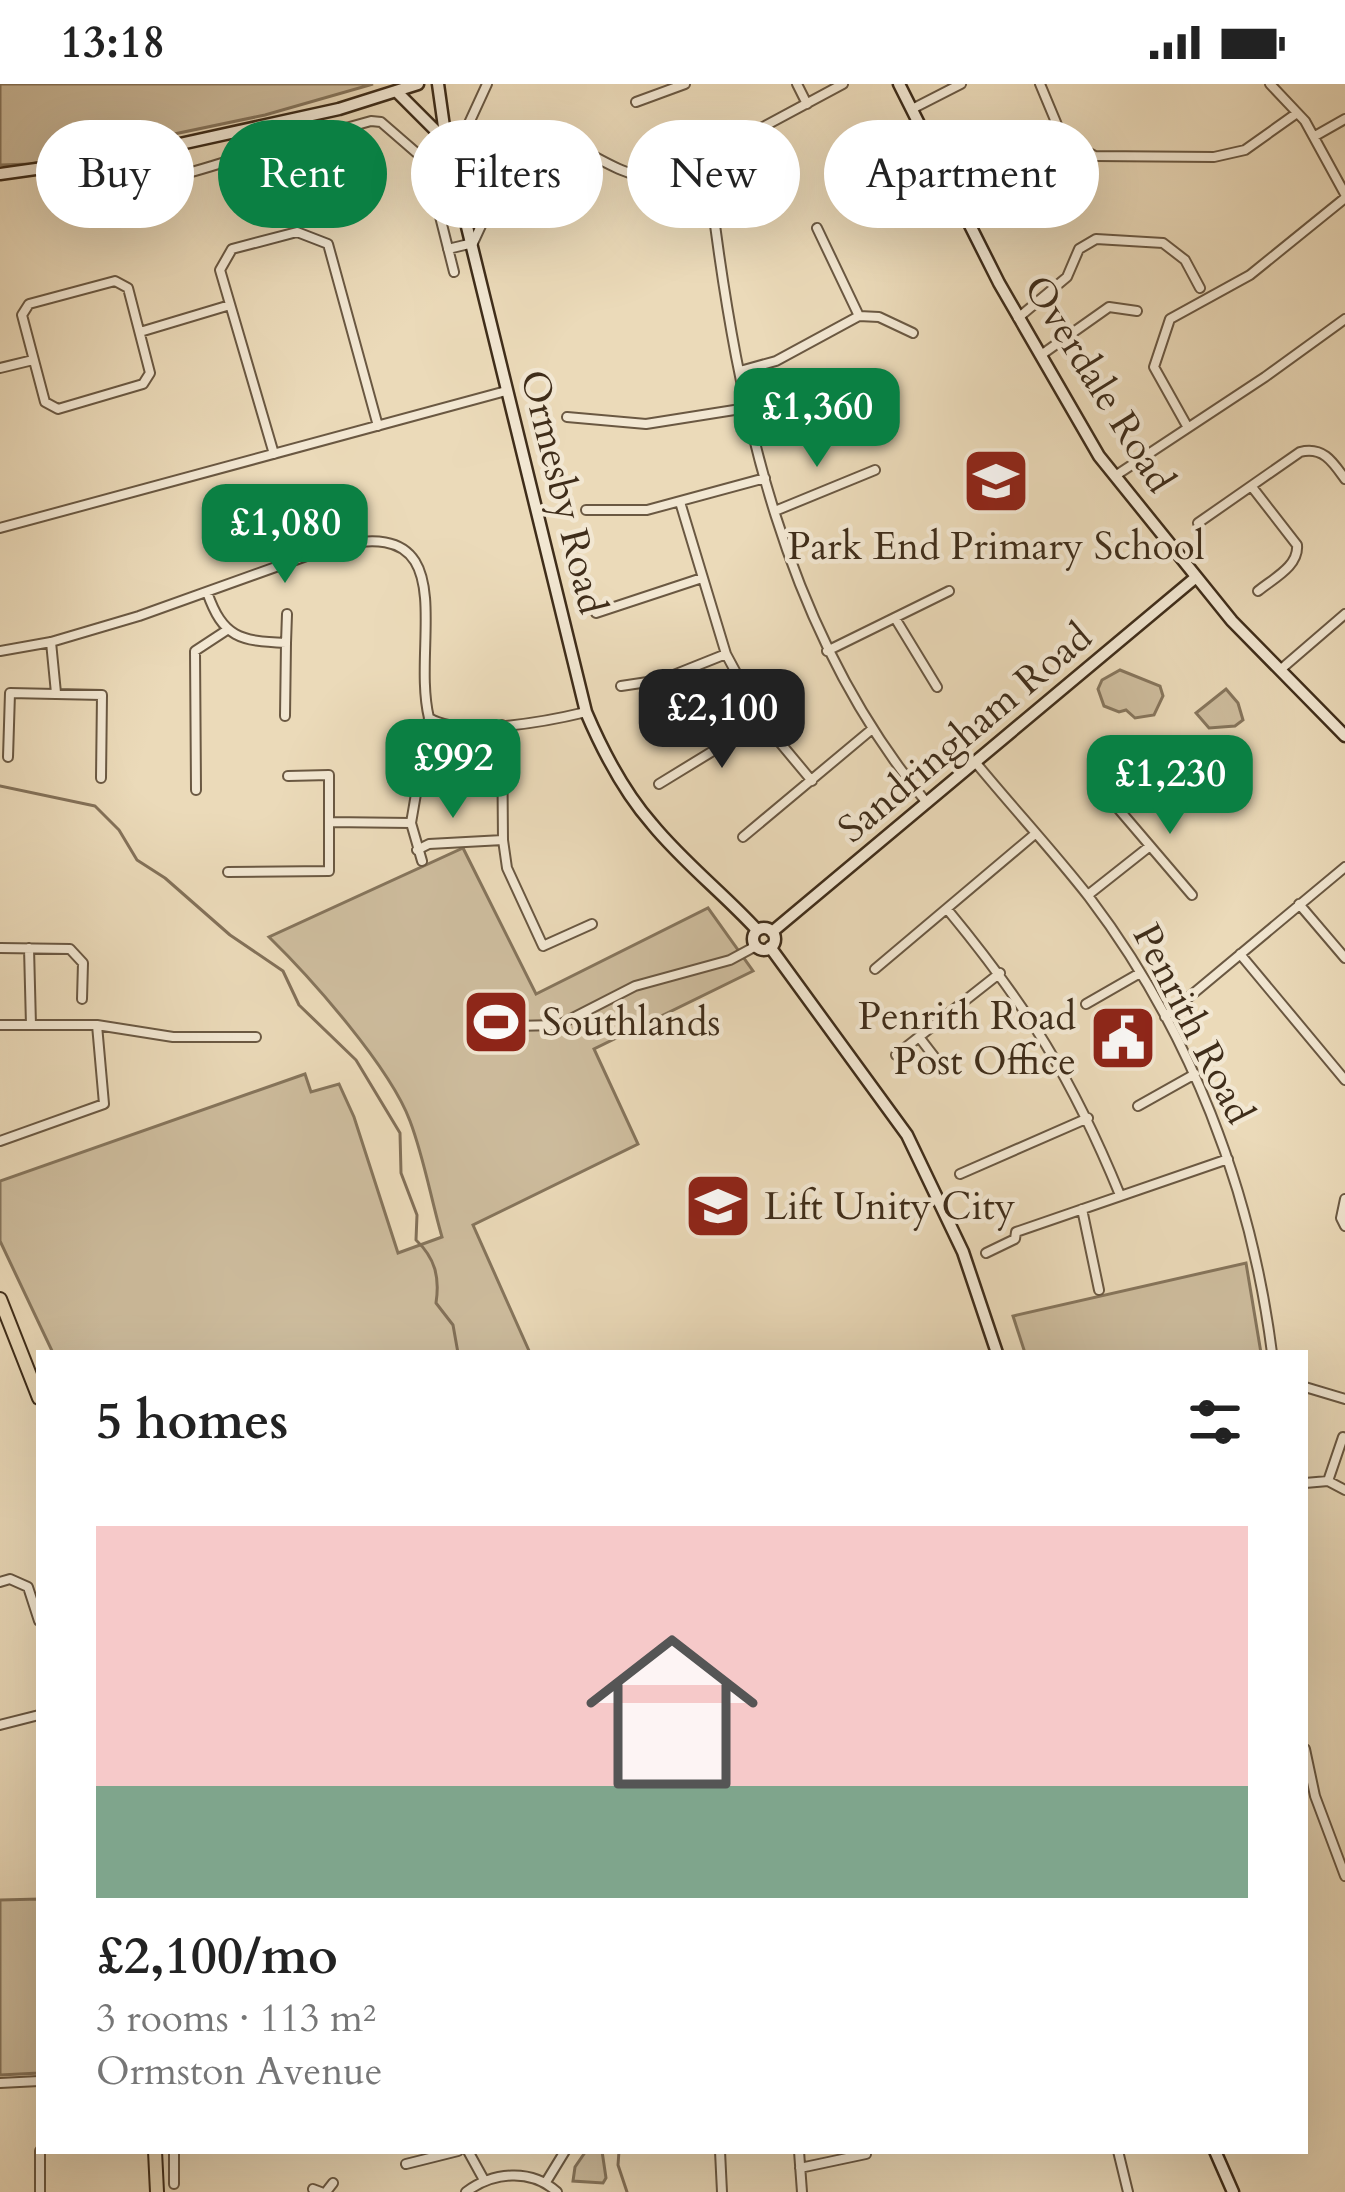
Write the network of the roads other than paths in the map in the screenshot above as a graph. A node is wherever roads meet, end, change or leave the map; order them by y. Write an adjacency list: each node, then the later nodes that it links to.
1 (418, 84): 11 (street)
2 (438, 84): 18 (street, Ormesby Road)
3 (487, 84): 29 (street)
4 (685, 84): 12 (street)
5 (797, 84): 13 (street)
6 (843, 84): 13 (street)
7 (899, 84): 14 (street, Overdale Road)
8 (961, 84): 14 (street)
9 (1040, 84): 15 (street)
10 (1270, 84): 15 (street)
11 (396, 91): 17 (street); 22 (street)
12 (636, 102)
13 (807, 104): 19 (street)
14 (914, 108): 38 (street, Overdale Road)
15 (1297, 113): 21 (street)
16 (1345, 119): 21 (street)
17 (425, 120)
18 (443, 120)
19 (777, 120)
20 (387, 128): 30 (street)
21 (1314, 136): 25 (street)
22 (194, 139)
23 (36, 170): 24 (street)
24 (0, 174)
25 (1345, 196): 50 (street)
26 (469, 228): 29 (street, Ormesby Road)
27 (717, 228): 45 (street)
28 (817, 229): 37 (street)
29 (473, 243): 30 (street); 46 (street, Ormesby Road)
30 (448, 249): 32 (street)
31 (1190, 269): 33 (street); 34 (street); 38 (street)
32 (454, 272)
33 (1176, 275)
34 (1200, 289)
35 (231, 305): 40 (street); 49 (street); 51 (street)
36 (1138, 311): 42 (street)
37 (859, 316): 41 (street); 45 (street)
38 (1018, 318): 42 (street, Overdale Road)
39 (1345, 320): 50 (street)
40 (140, 332): 43 (street); 43 (street)
41 (913, 333)
42 (1039, 356): 54 (street, Overdale Road)
43 (33, 360): 44 (street)
44 (0, 368)
45 (740, 371): 47 (street)
46 (506, 391): 49 (street); 82 (street, Ormesby Road)
47 (747, 408): 48 (street); 55 (street)
48 (567, 417)
49 (378, 426): 51 (street)
50 (1187, 426): 54 (street)
51 (274, 454): 62 (street)
52 (1341, 466): 56 (street); 57 (street)
53 (875, 470): 60 (street)
54 (1114, 476): 64 (street, Overdale Road)
55 (766, 478): 58 (street); 60 (street)
56 (1345, 479)
57 (1252, 487): 61 (street); 67 (street)
58 (680, 502): 59 (street); 63 (street)
59 (586, 510)
60 (776, 511): 76 (street)
61 (1198, 523)
62 (0, 528)
63 (702, 578): 68 (street); 77 (street)
64 (1195, 578): 78 (street, Overdale Road); 90 (street, Sandringham Road)
65 (950, 590): 71 (street)
66 (207, 591): 72 (street); 73 (street); 84 (street)
67 (1258, 591)
68 (596, 613)
69 (287, 614): 74 (street)
70 (1345, 614): 78 (street)
71 (896, 618): 76 (street); 80 (street)
72 (227, 630): 74 (street); 95 (street)
73 (51, 642): 75 (street); 81 (street)
74 (286, 643): 83 (street)
75 (0, 651)
76 (827, 651): 87 (street)
77 (726, 654): 79 (street); 85 (street)
78 (1279, 671): 88 (street, Overdale Road)
79 (622, 686)
80 (937, 687)
81 (56, 694): 89 (street); 92 (street)
82 (586, 712): 86 (street); 113 (street, Ormesby Road)
83 (285, 716)
84 (429, 718): 86 (street); 99 (street)
85 (762, 721): 93 (street); 94 (street)
86 (502, 725): 102 (street)
87 (871, 730): 93 (street); 96 (street)
88 (1345, 736)
89 (8, 757)
90 (976, 763): 96 (street, Sandringham Road); 100 (street, Penrith Road)
91 (287, 776): 98 (street)
92 (101, 778)
93 (812, 781): 101 (street)
94 (658, 784)
95 (196, 790)
96 (927, 803): 114 (street, Sandringham Road)
97 (1116, 806): 103 (street)
98 (329, 822): 99 (street); 107 (street)
99 (411, 823): 104 (street)
100 (1035, 834): 109 (street, Penrith Road); 111 (street)
101 (743, 837)
102 (503, 840): 104 (street); 112 (street)
103 (1150, 846): 108 (street); 109 (street)
104 (417, 850): 105 (street)
105 (422, 861)
106 (1345, 867): 110 (street)
107 (228, 872)
108 (1192, 895)
109 (1088, 896): 123 (street, Penrith Road)
110 (1299, 904): 119 (street); 120 (street)
111 (947, 909): 121 (street); 122 (street)
112 (592, 924)
113 (758, 930): 114 (street); 115 (street)
114 (772, 932): 116 (street)
115 (756, 946): 116 (street); 132 (street)
116 (770, 947): 149 (street)
117 (0, 948): 118 (street)
118 (29, 948): 124 (street); 128 (street)
119 (1240, 954): 126 (street); 136 (street)
120 (1345, 958)
121 (874, 969)
122 (1000, 973): 131 (street); 138 (street)
123 (1140, 973): 125 (street); 126 (street, Penrith Road)
124 (82, 999)
125 (1086, 1004)
126 (1165, 1017): 135 (street, Penrith Road)
127 (0, 1025): 128 (street)
128 (31, 1025): 129 (street)
129 (97, 1025): 130 (street); 139 (street)
130 (256, 1037)
131 (919, 1037): 133 (street); 134 (street)
132 (475, 1044)
133 (896, 1055)
134 (939, 1063)
135 (1195, 1074): 137 (street); 140 (street, Penrith Road)
136 (1345, 1080)
137 (1138, 1106)
138 (1088, 1118): 141 (street); 142 (street)
139 (0, 1141)
140 (1228, 1159): 142 (street); 150 (street, Penrith Road)
141 (960, 1174)
142 (1120, 1195): 144 (street)
143 (1345, 1199): 145 (street)
144 (1082, 1209): 146 (street); 147 (street)
145 (1345, 1226)
146 (986, 1253)
147 (1099, 1290)
148 (0, 1299): 152 (main road)
149 (997, 1350)
150 (1271, 1350)
151 (1308, 1388): 153 (street)
152 (36, 1390)
153 (1343, 1395)
154 (1343, 1437): 155 (street)
155 (1328, 1481): 156 (street); 157 (street)
156 (1308, 1483)
157 (1345, 1490)
158 (0, 1582): 159 (street)
159 (36, 1612)
160 (36, 1716): 161 (street)
161 (0, 1725)
162 (1308, 1763): 163 (street)
163 (1340, 1852): 164 (street)
164 (1345, 1876)
165 (36, 2081): 166 (street)
166 (0, 2083)
167 (40, 2154): 185 (street)
168 (155, 2154): 186 (main road)
169 (174, 2154): 183 (street)
170 (470, 2154): 180 (street)
171 (563, 2154): 181 (street)
172 (720, 2154): 189 (street)
173 (799, 2154): 179 (street)
174 (866, 2154): 179 (street)
175 (1119, 2154): 191 (street)
176 (1216, 2154): 192 (street)
177 (418, 2157): 178 (street)
178 (406, 2164)
179 (800, 2168): 190 (street)
180 (484, 2180): 181 (street); 187 (street)
181 (546, 2182): 188 (street)
182 (333, 2183): 184 (street)
183 (174, 2184)
184 (320, 2191)
185 (40, 2192)
186 (157, 2192)
187 (466, 2192)
188 (557, 2192)
189 (722, 2192)
190 (802, 2192)
191 (1128, 2192)
192 (1232, 2192)

